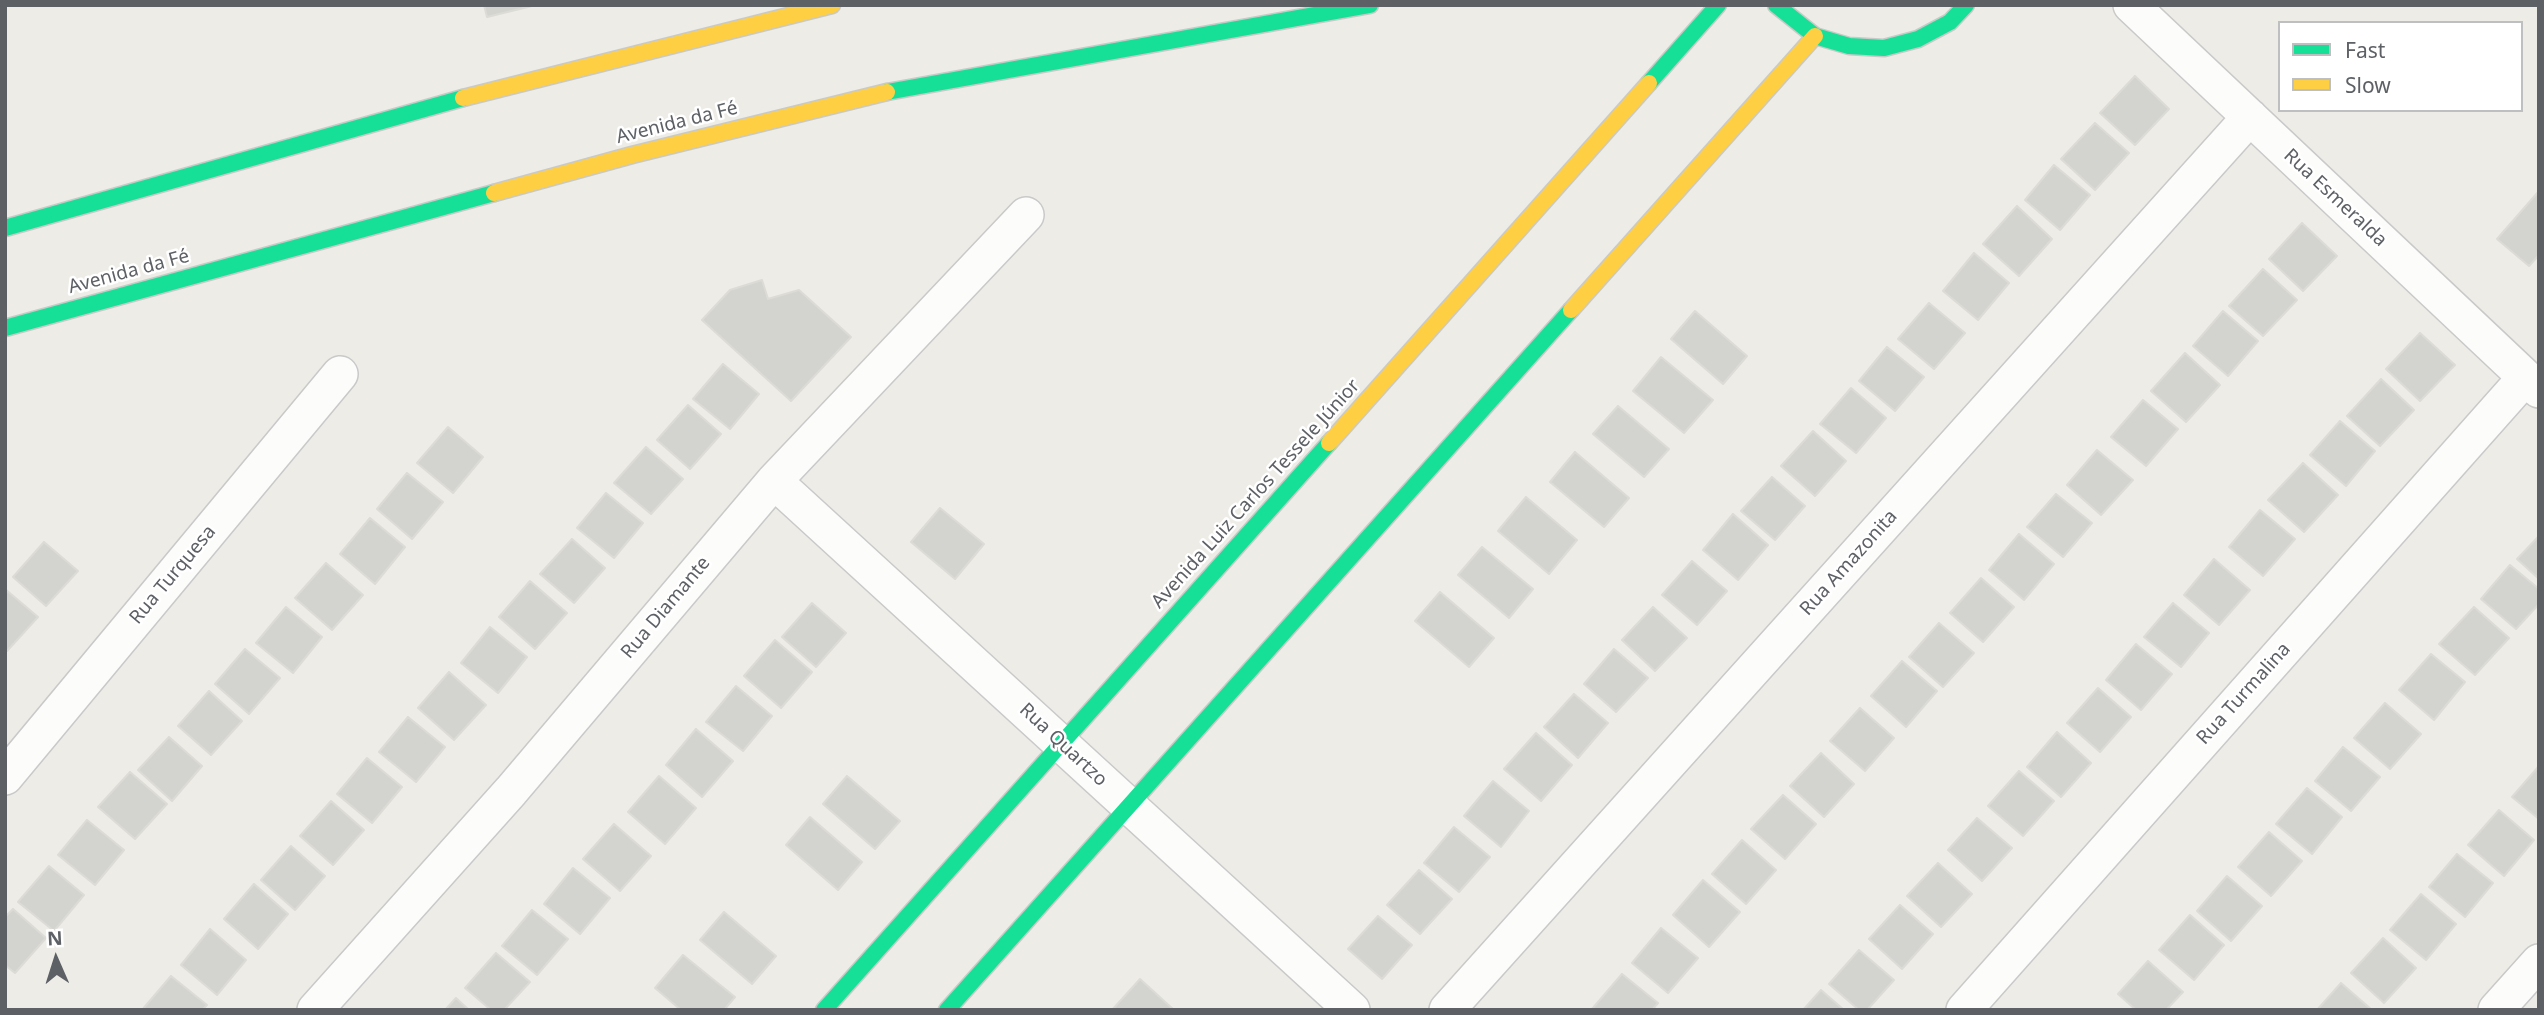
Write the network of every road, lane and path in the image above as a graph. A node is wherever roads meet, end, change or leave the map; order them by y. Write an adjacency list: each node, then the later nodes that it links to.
1 (832, 5): 10 (street)
2 (1370, 5): 11 (street, Avenida da Fé)
3 (1718, 5): 15 (street, Avenida Luiz Carlos Tessele Júnior)
4 (1776, 5): 7 (street)
5 (1966, 5): 7 (street)
6 (2131, 5): 8 (street, Rua Esmeralda)
7 (1815, 36): 17 (street)
8 (2250, 117): 13 (street, Rua Esmeralda); 23 (street, Rua Amazonita)
9 (1026, 215): 14 (street, Rua Diamante)
10 (5, 228)
11 (5, 328)
12 (341, 374): 16 (street, Rua Turquesa)
13 (2532, 384): 24 (street, Rua Turmalina)
14 (774, 481): 15 (street, Rua Quartzo); 19 (street, Rua Diamante)
15 (1062, 744): 17 (street, Rua Quartzo); 20 (street, Avenida Luiz Carlos Tessele Júnior)
16 (5, 777)
17 (1130, 807): 21 (street); 22 (street, Rua Quartzo)
18 (2539, 962): 25 (street)
19 (315, 1010)
20 (824, 1010)
21 (947, 1010)
22 (1352, 1010)
23 (1447, 1010)
24 (1964, 1010)
25 (2496, 1010)

